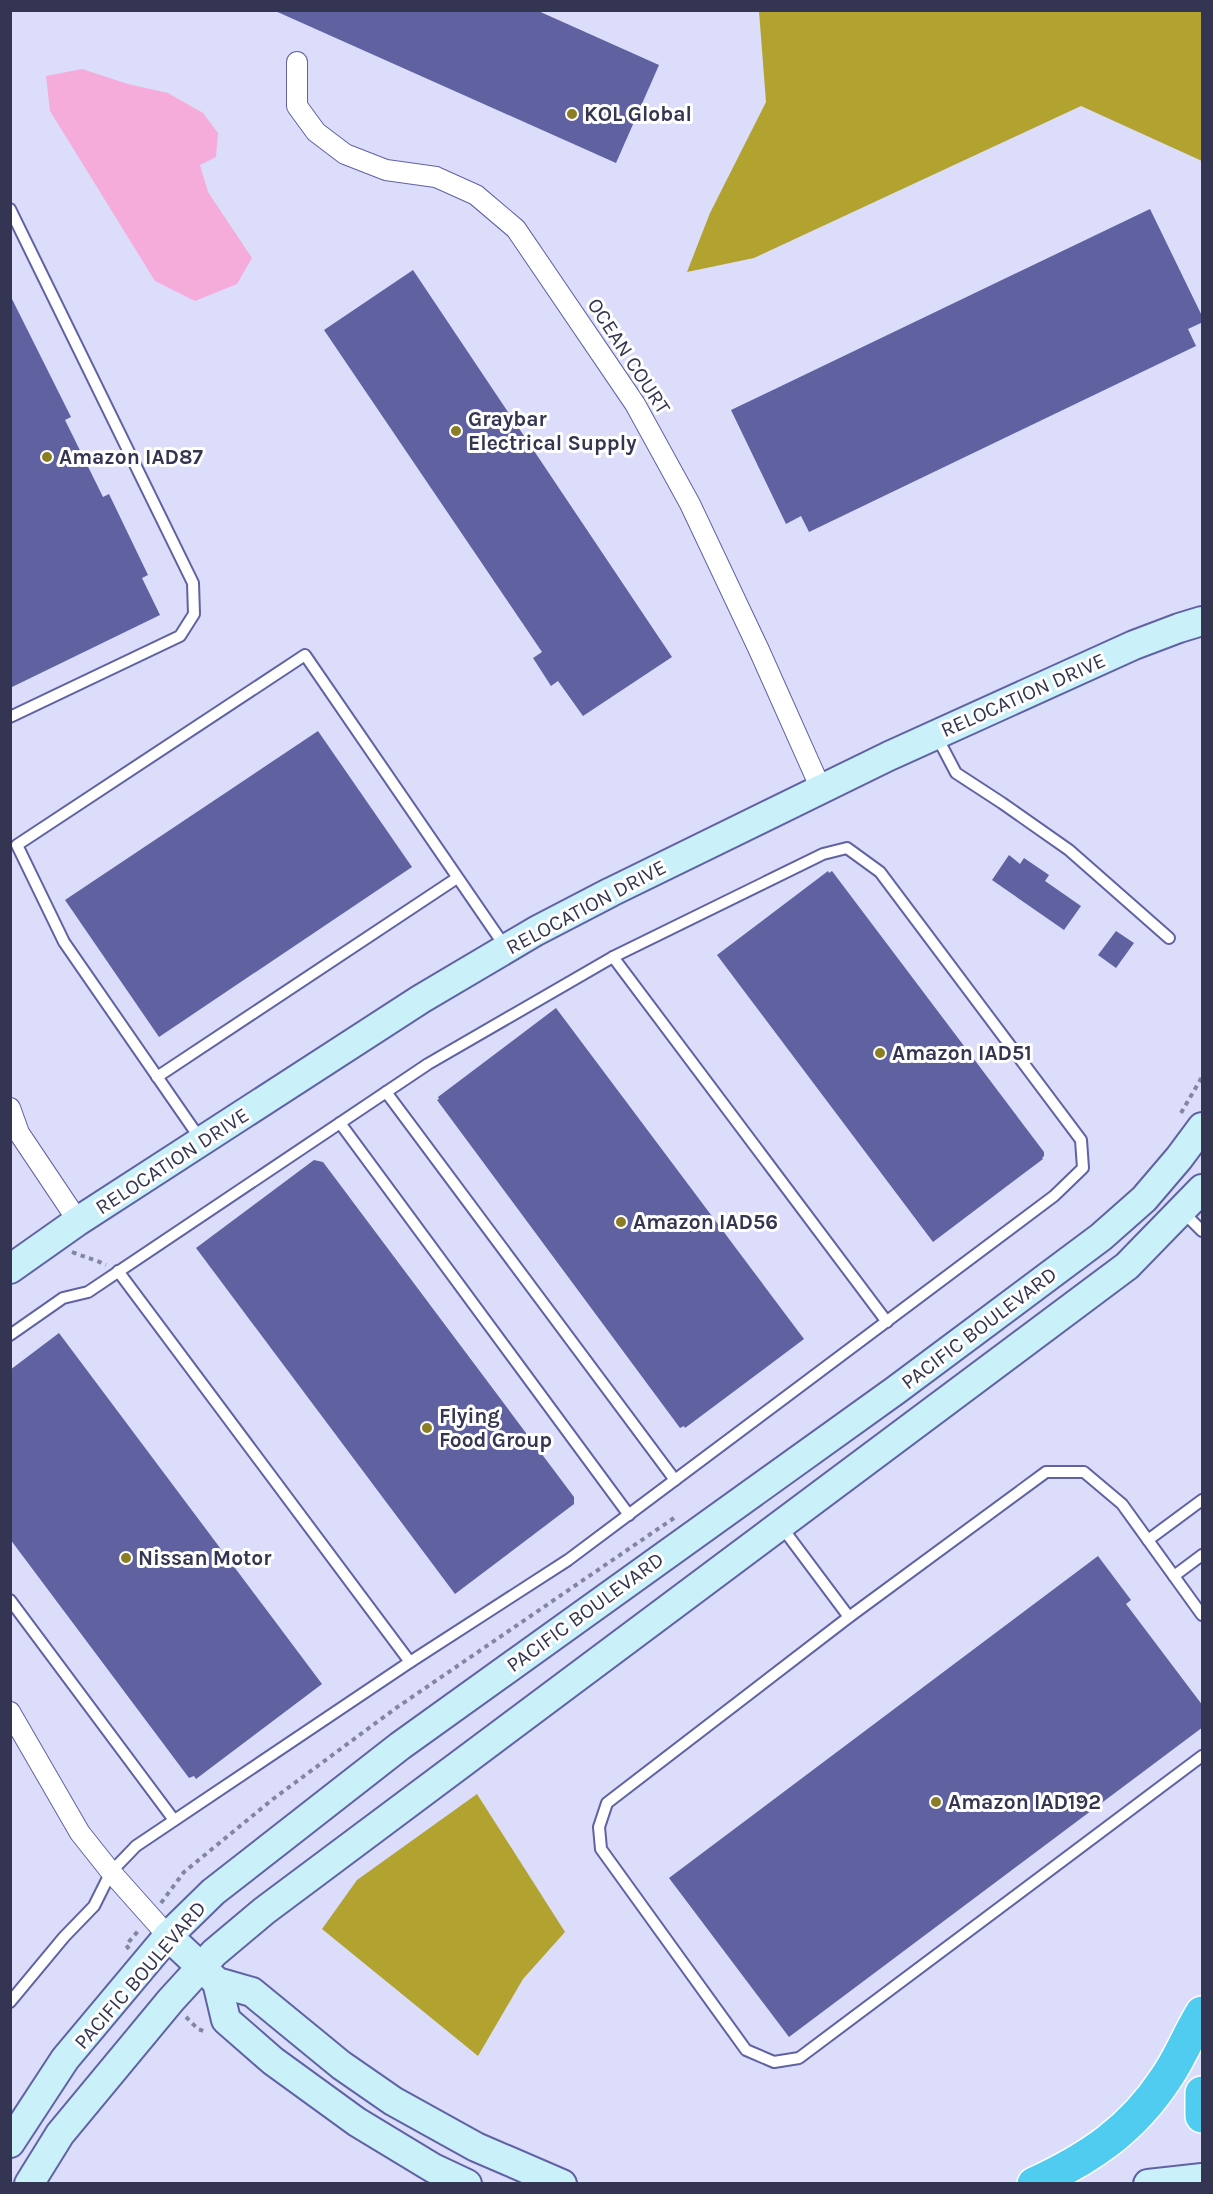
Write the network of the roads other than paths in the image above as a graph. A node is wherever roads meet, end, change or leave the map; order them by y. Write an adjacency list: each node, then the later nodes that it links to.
1 (297, 62): 6 (street, OCEAN COURT)
2 (10, 210): 4 (lane)
3 (1203, 621): 5 (main road, RELOCATION DRIVE)
4 (10, 717)
5 (936, 734): 6 (main road, RELOCATION DRIVE); 8 (lane)
6 (821, 789): 9 (main road, RELOCATION DRIVE)
7 (457, 878): 9 (lane); 11 (lane); 11 (lane)
8 (1169, 938)
9 (506, 949): 16 (main road, RELOCATION DRIVE)
10 (613, 957): 12 (lane); 23 (lane); 23 (lane)
11 (157, 1077): 16 (lane)
12 (386, 1092): 15 (lane); 25 (lane)
13 (10, 1108): 19 (street)
14 (1190, 1122): 40 (main road, PACIFIC BOULEVARD)
15 (340, 1123): 22 (lane); 27 (lane)
16 (202, 1142): 19 (main road, RELOCATION DRIVE)
17 (1203, 1189): 18 (main road, PACIFIC BOULEVARD)
18 (1182, 1211): 20 (lane); 28 (main road, PACIFIC BOULEVARD)
19 (67, 1229): 21 (main road, RELOCATION DRIVE)
20 (1203, 1231)
21 (10, 1269)
22 (118, 1271): 24 (lane); 35 (lane)
23 (886, 1322): 25 (lane)
24 (10, 1335)
25 (675, 1480): 27 (lane)
26 (1203, 1500): 29 (lane)
27 (629, 1515): 35 (lane)
28 (780, 1524): 34 (lane); 41 (main road, PACIFIC BOULEVARD)
29 (1148, 1540): 31 (lane); 34 (lane)
30 (1203, 1555): 31 (lane)
31 (1174, 1576): 33 (lane)
32 (10, 1600): 38 (lane)
33 (1203, 1615)
34 (849, 1617): 37 (lane)
35 (410, 1662): 38 (lane)
36 (12, 1718): 39 (street)
37 (1203, 1756)
38 (174, 1820): 39 (lane)
39 (111, 1872): 40 (street); 42 (lane)
40 (168, 1936): 41 (main road); 46 (main road, PACIFIC BOULEVARD)
41 (209, 1974): 48 (main road, PACIFIC BOULEVARD); 49 (main road); 50 (main road)
42 (10, 2002)
43 (1203, 2013): 51 (highway)
44 (1203, 2093): 45 (highway)
45 (1203, 2116)
46 (10, 2143)
47 (1203, 2178): 52 (main road)
48 (28, 2184)
49 (467, 2184)
50 (562, 2184)
51 (1034, 2184)
52 (1148, 2184)

